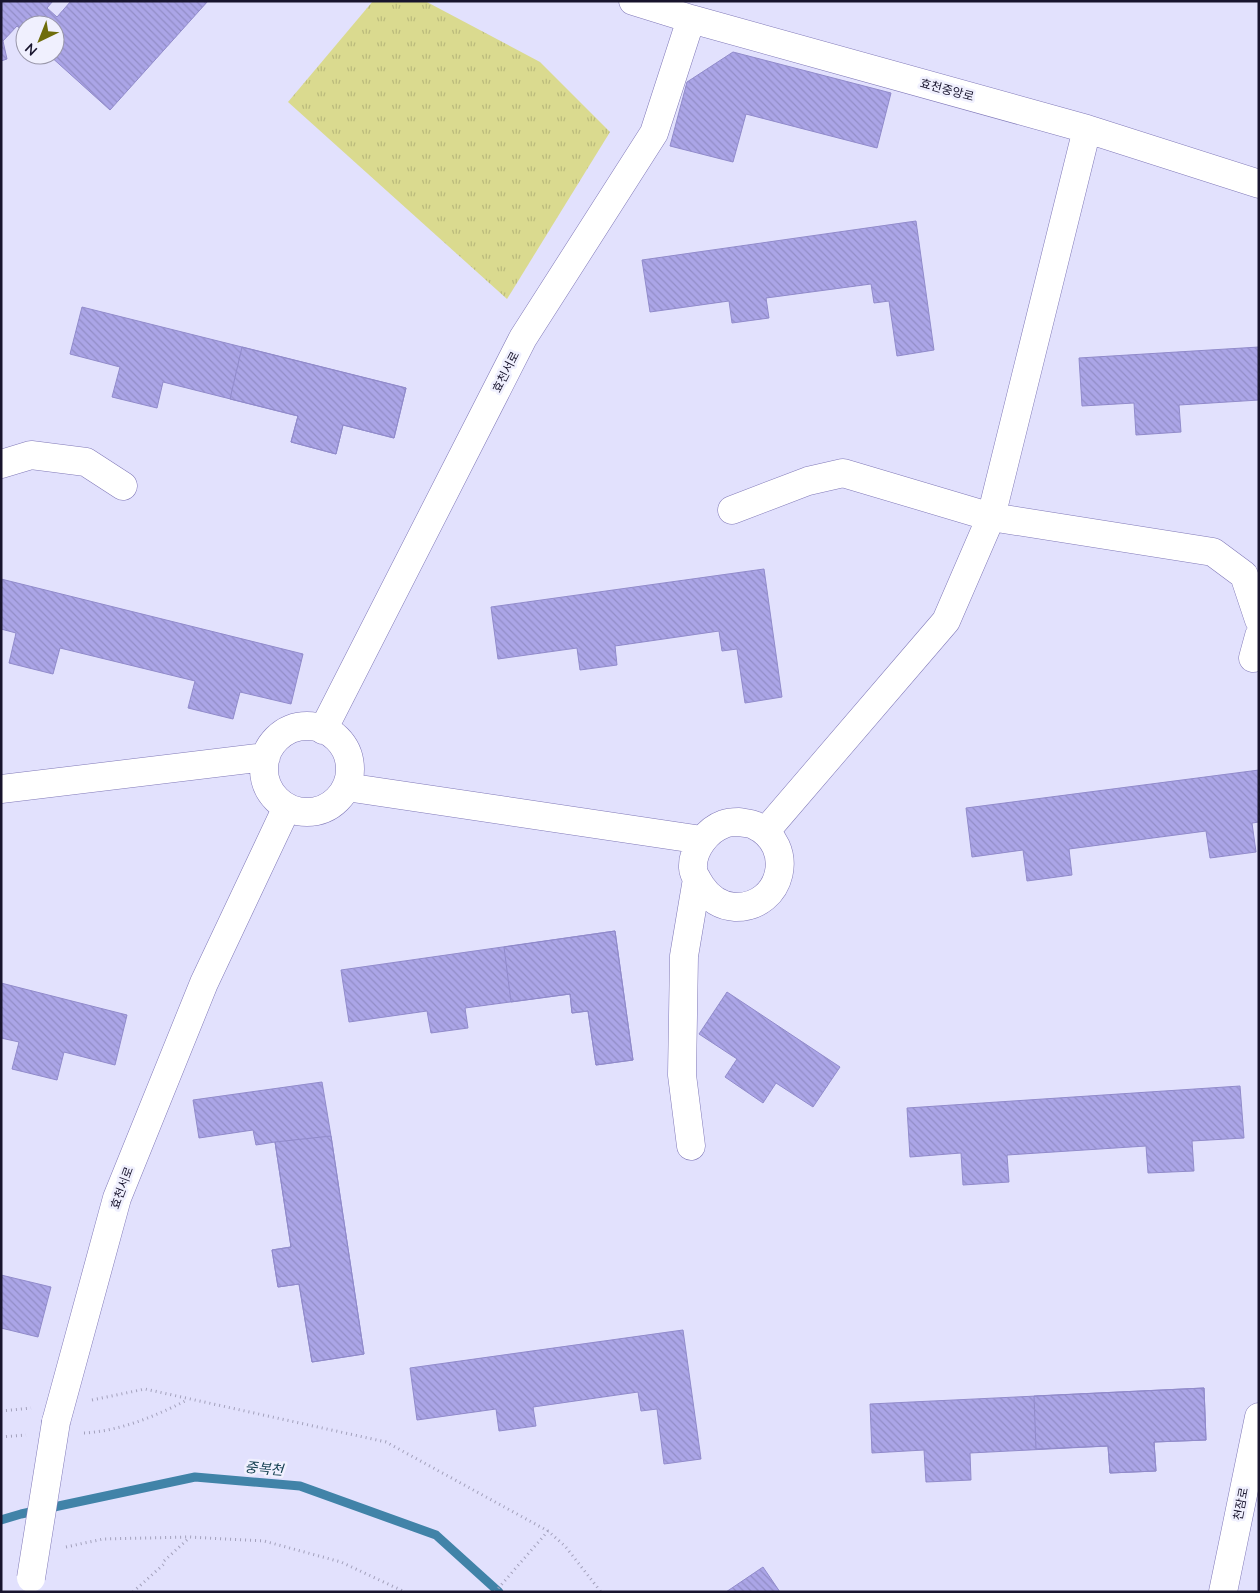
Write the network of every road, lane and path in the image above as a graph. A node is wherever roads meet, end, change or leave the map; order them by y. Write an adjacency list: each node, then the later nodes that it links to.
1 (633, 1): 2 (street, 효천중앙로)
2 (691, 19): 3 (street, 효천중앙로); 10 (street, 효천서로)
3 (1087, 129): 4 (street, 효천중앙로); 8 (street)
4 (1259, 184)
5 (1, 464): 6 (street)
6 (123, 486)
7 (732, 510): 8 (street)
8 (991, 517): 9 (street); 15 (street)
9 (1259, 620)
10 (323, 730): 11 (street); 12 (street)
11 (266, 757): 13 (street); 14 (street)
12 (346, 787): 14 (street); 16 (street)
13 (1, 789)
14 (287, 807): 22 (street, 효천서로)
15 (765, 832): 16 (street); 17 (street)
16 (702, 840): 17 (street)
17 (697, 879): 18 (street)
18 (691, 1146)
19 (187, 1399): 22 (path); 23 (path); 25 (path)
20 (1, 1411): 22 (path)
21 (1259, 1417): 33 (street, 천잠로)
22 (50, 1421): 24 (path); 28 (street, 효천서로, bridge)
23 (82, 1433)
24 (1, 1436)
25 (548, 1531): 31 (path); 32 (path)
26 (190, 1537): 27 (path); 29 (path); 30 (path)
27 (57, 1549)
28 (30, 1585)
29 (132, 1592)
30 (405, 1592)
31 (495, 1592)
32 (601, 1592)
33 (1223, 1592)

